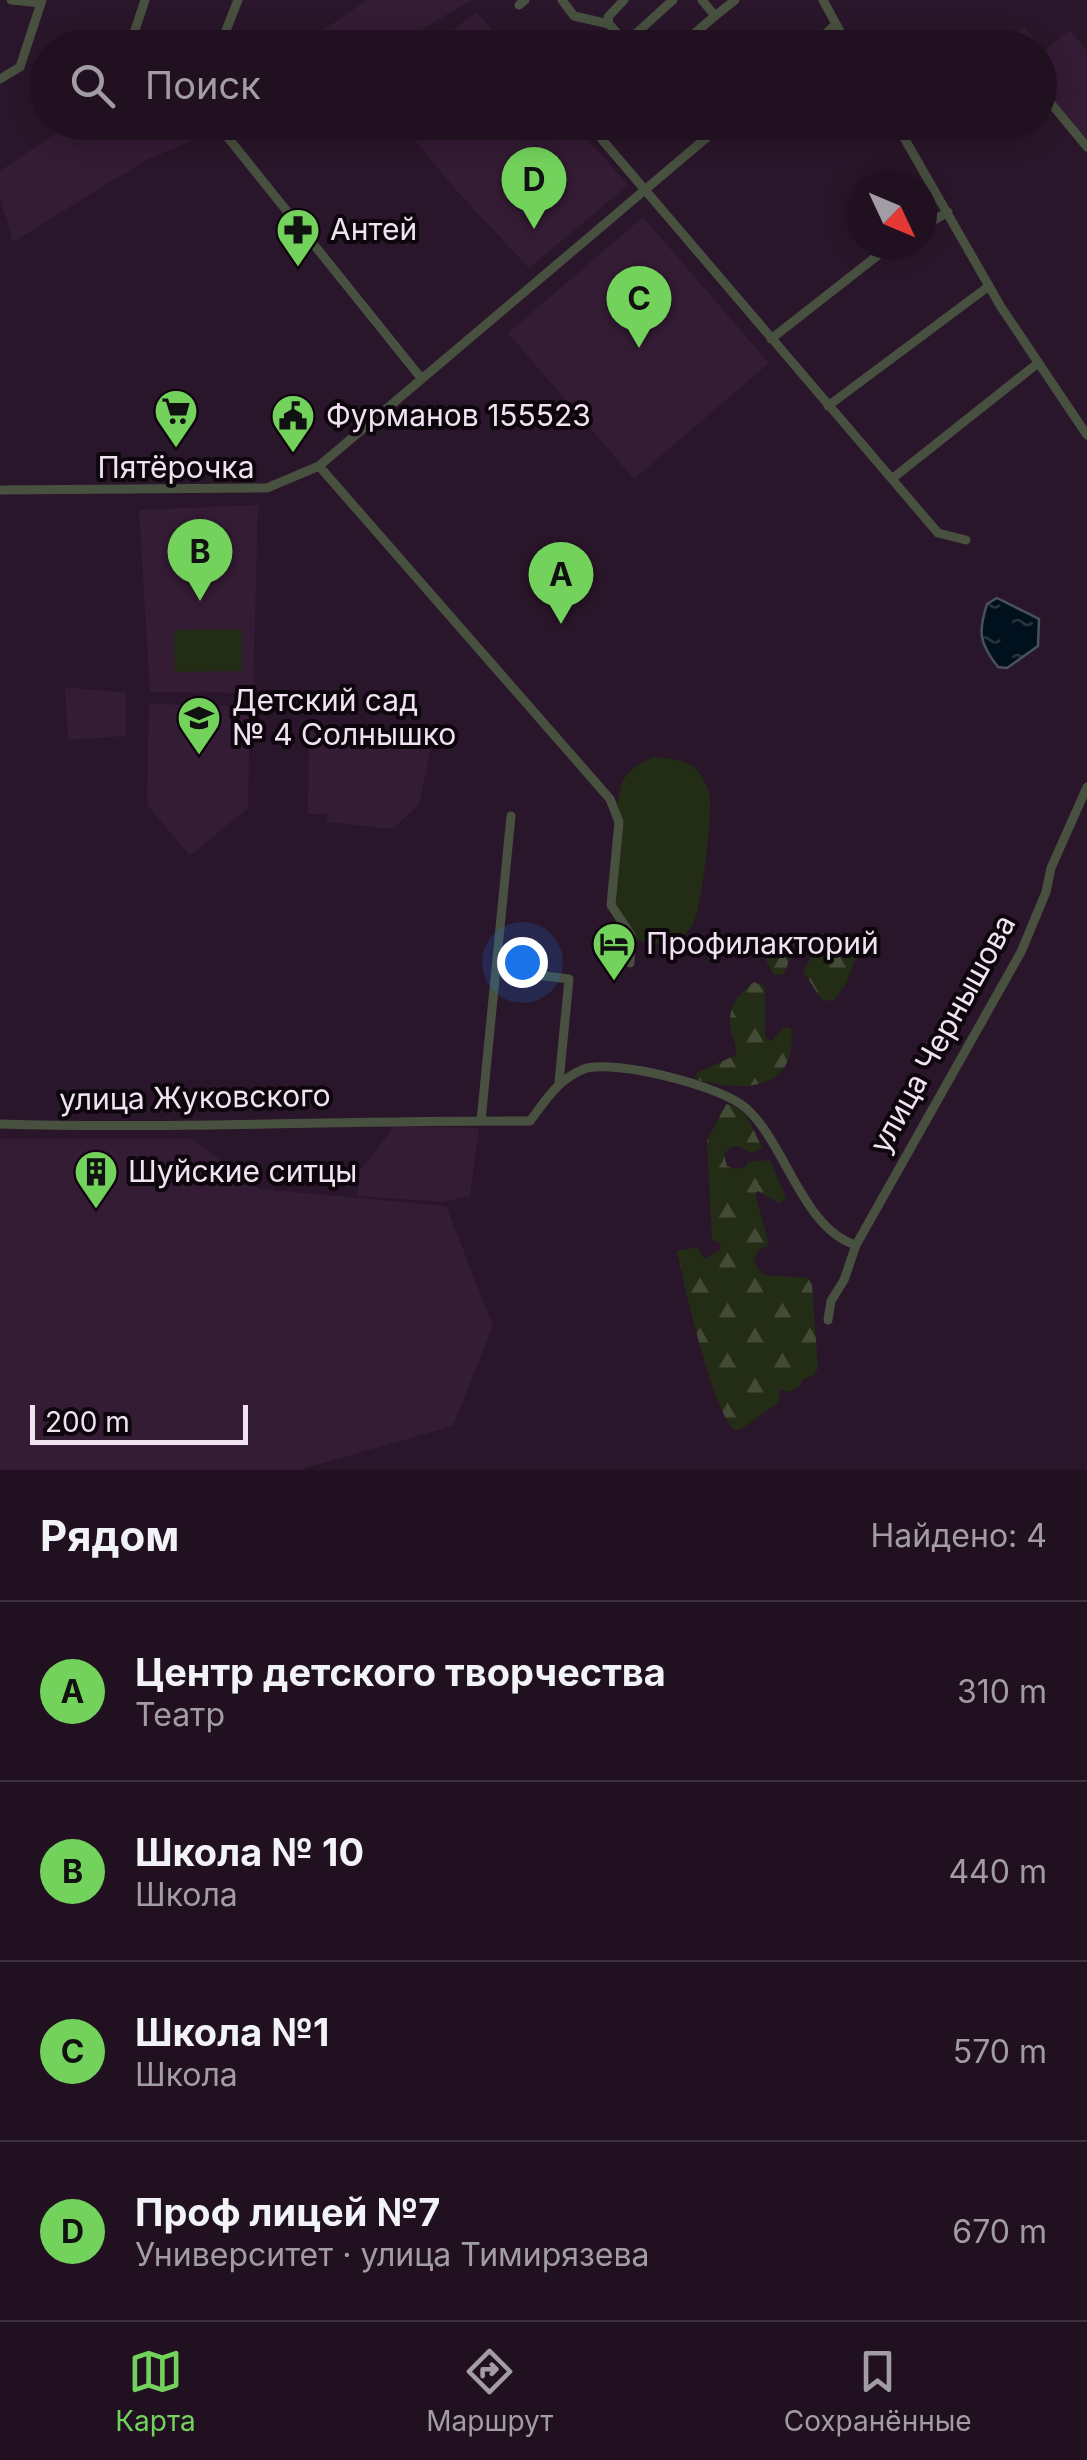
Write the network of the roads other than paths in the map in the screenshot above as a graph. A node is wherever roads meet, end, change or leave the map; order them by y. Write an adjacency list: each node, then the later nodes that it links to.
1 (11, 0): 10 (street)
2 (145, 0): 15 (street)
3 (238, 0): 16 (street)
4 (562, 0): 12 (street)
5 (624, 0): 12 (street)
6 (673, 0): 18 (street)
7 (702, 0): 11 (street)
8 (736, 0): 11 (street)
9 (823, 0): 13 (street)
10 (42, 1): 14 (street)
11 (715, 16): 19 (street)
12 (609, 24): 17 (street)
13 (836, 24): 20 (street); 21 (street)
14 (32, 30)
15 (135, 30)
16 (227, 30)
17 (613, 30)
18 (640, 30)
19 (698, 30)
20 (830, 30)
21 (839, 30)
22 (30, 38): 23 (street)
23 (0, 79)
24 (1057, 111): 29 (street)
25 (230, 140): 37 (street)
26 (603, 140): 30 (street)
27 (706, 140): 30 (street)
28 (906, 140): 31 (street)
29 (1087, 147)
30 (647, 192): 35 (street); 37 (street)
31 (948, 212): 32 (street); 34 (street)
32 (937, 218)
33 (872, 260): 35 (street)
34 (989, 286): 36 (street); 38 (street)
35 (771, 339): 38 (street)
36 (1038, 362): 39 (street); 41 (street)
37 (421, 378): 40 (street)
38 (828, 406): 41 (street)
39 (1087, 435)
40 (319, 466): 42 (street); 46 (street)
41 (893, 478): 43 (street)
42 (0, 490)
43 (966, 540)
44 (1087, 787): 51 (street, улица Чернышова)
45 (511, 816): 47 (street)
46 (630, 963)
47 (496, 970): 48 (street); 49 (street)
48 (559, 1082): 49 (street, улица Жуковского); 51 (street)
49 (481, 1121): 50 (street, улица Жуковского)
50 (0, 1124)
51 (856, 1245): 52 (street, улица Чернышова)
52 (828, 1320)

